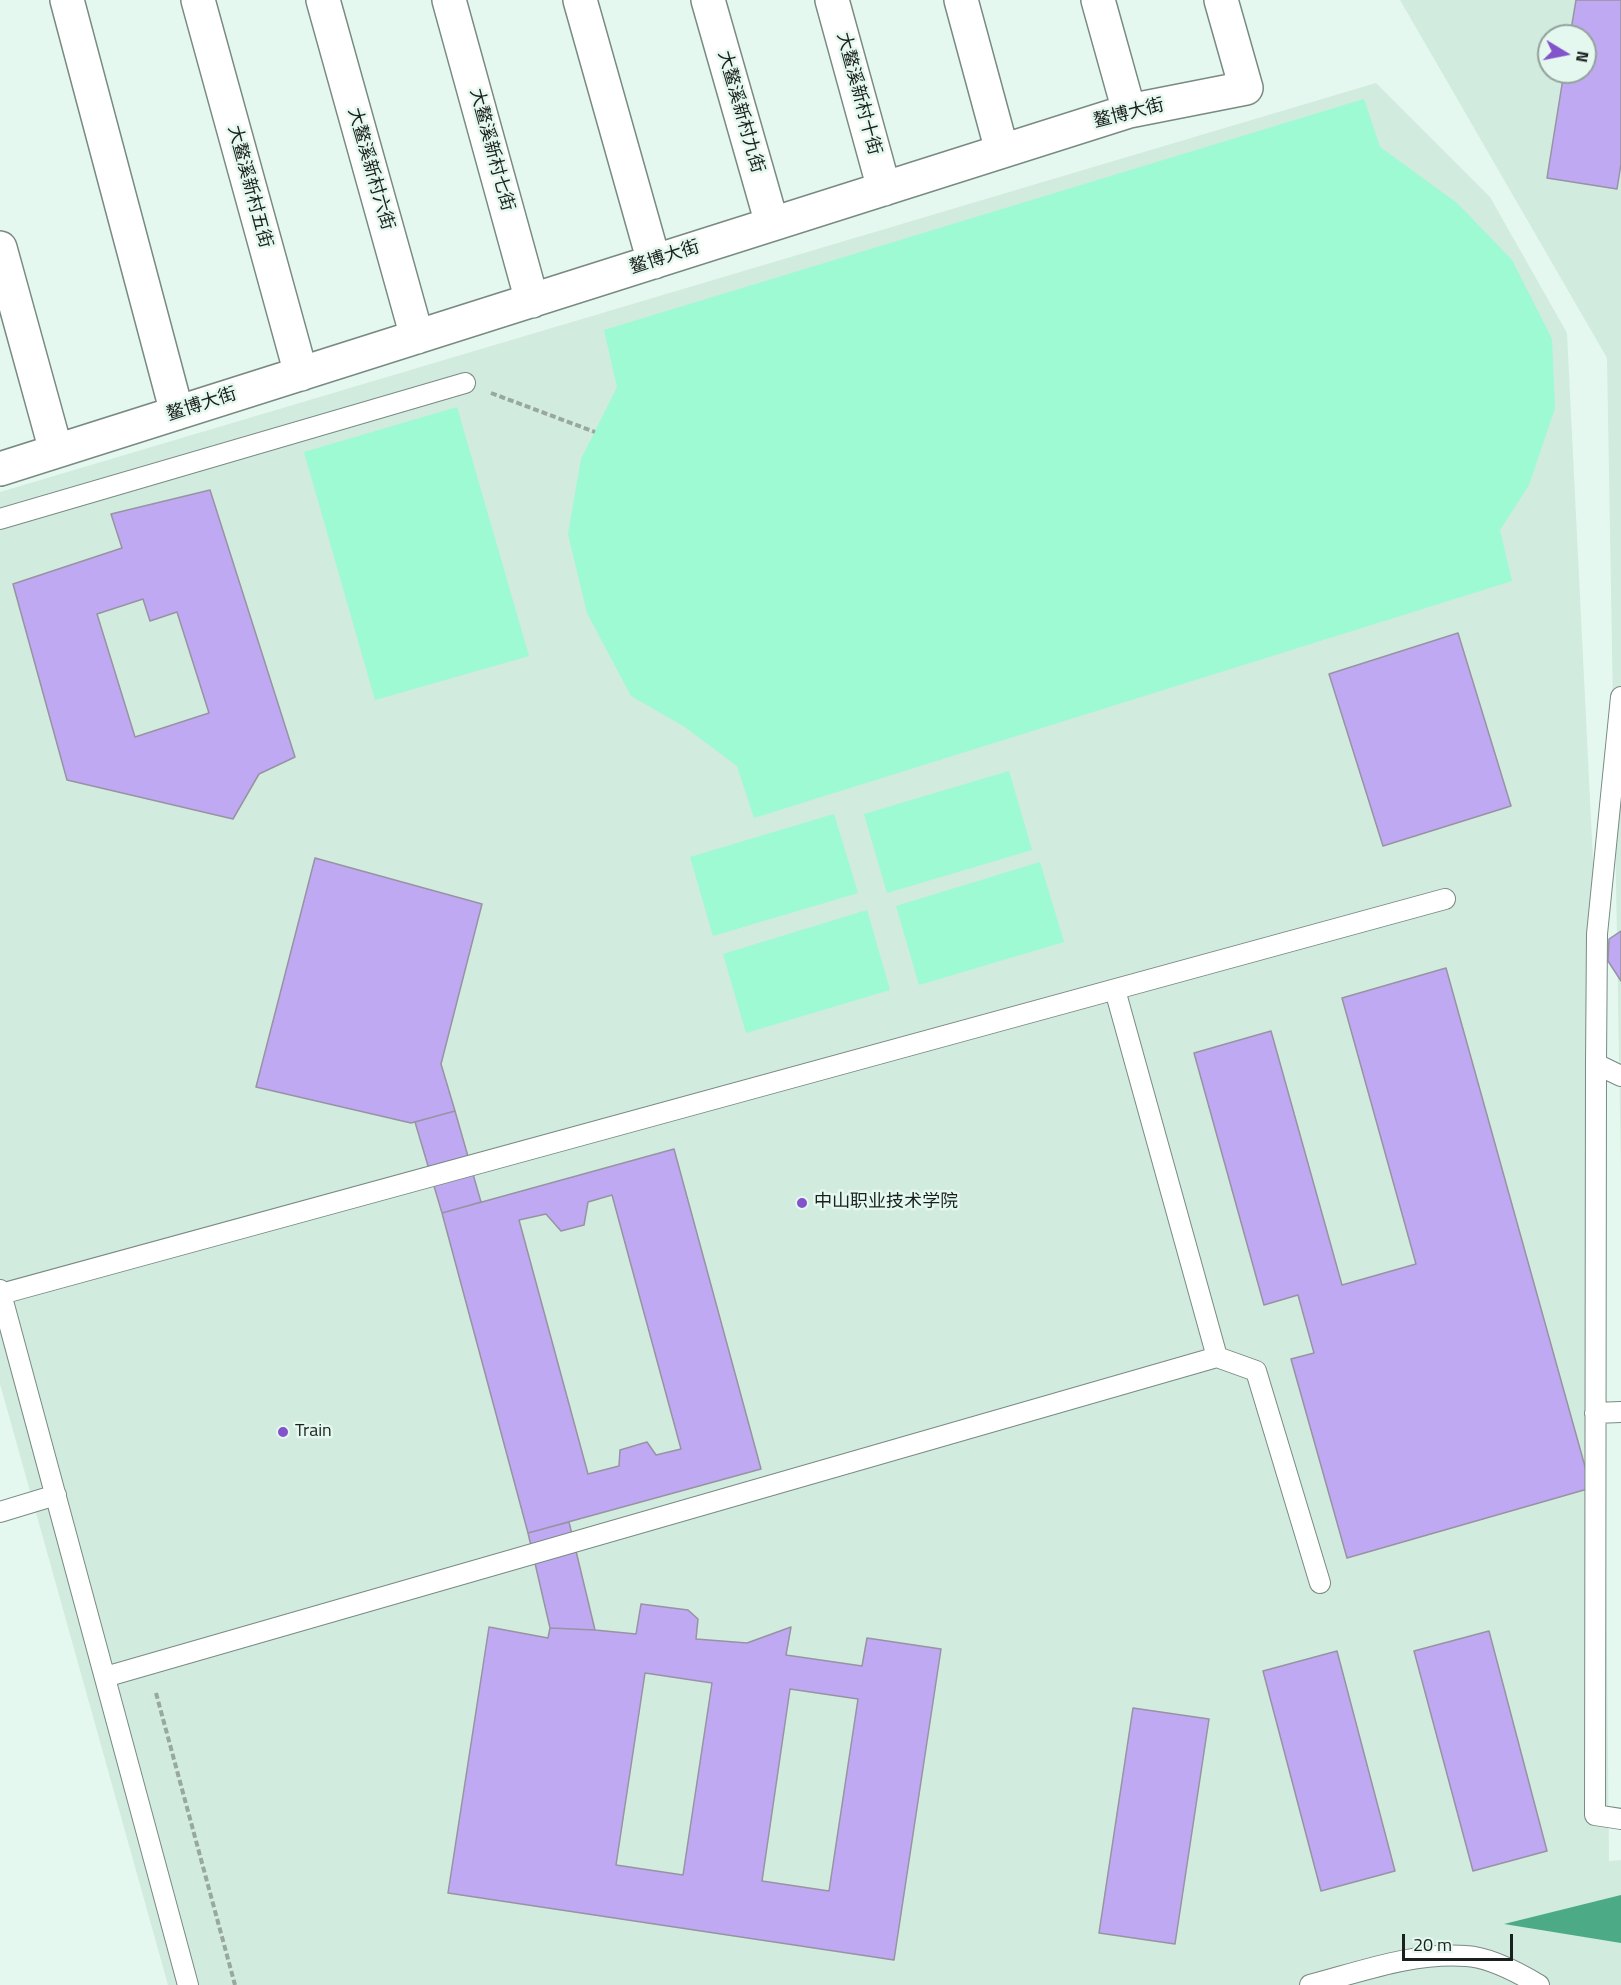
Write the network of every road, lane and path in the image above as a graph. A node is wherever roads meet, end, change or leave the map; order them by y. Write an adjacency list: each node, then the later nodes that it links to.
1 (67, 0): 21 (street)
2 (198, 0): 19 (street, 大鳌溪新村五街)
3 (323, 0): 18 (street, 大鳌溪新村六街)
4 (449, 0): 17 (street, 大鳌溪新村七街)
5 (580, 0): 16 (street)
6 (708, 0): 14 (street, 大鳌溪新村九街)
7 (832, 0): 13 (street, 大鳌溪新村十街)
8 (961, 0): 12 (street)
9 (1098, 0): 11 (street)
10 (1221, 0): 11 (street, 鳌博大街)
11 (1129, 111): 12 (street, 鳌博大街)
12 (1002, 151): 13 (street, 鳌博大街)
13 (884, 189): 14 (street, 鳌博大街)
14 (772, 225): 16 (street, 鳌博大街)
15 (0, 248): 23 (street)
16 (654, 262): 17 (street, 鳌博大街)
17 (532, 301): 18 (street, 鳌博大街)
18 (417, 337): 19 (street, 鳌博大街)
19 (301, 374): 21 (street, 鳌博大街)
20 (465, 384): 22 (path); 25 (lane)
21 (177, 413): 23 (street, 鳌博大街)
22 (595, 432)
23 (56, 452): 24 (street, 鳌博大街)
24 (0, 470)
25 (0, 519)
26 (1621, 697): 27 (lane)
27 (1619, 745): 30 (lane)
28 (1445, 899): 29 (lane)
29 (1115, 990): 32 (lane); 33 (lane)
30 (1596, 1064): 31 (lane); 35 (lane)
31 (1621, 1076)
32 (1, 1292): 36 (lane)
33 (1217, 1357): 38 (lane); 39 (lane)
34 (1621, 1412): 35 (lane)
35 (1595, 1413): 41 (lane)
36 (56, 1496): 37 (lane); 40 (lane)
37 (0, 1512)
38 (1320, 1583)
39 (148, 1665): 40 (lane); 43 (path)
40 (105, 1677): 42 (lane)
41 (1621, 1819)
42 (188, 1985)
43 (235, 1985)
44 (1310, 1985): 45 (lane)
45 (1539, 1985)

